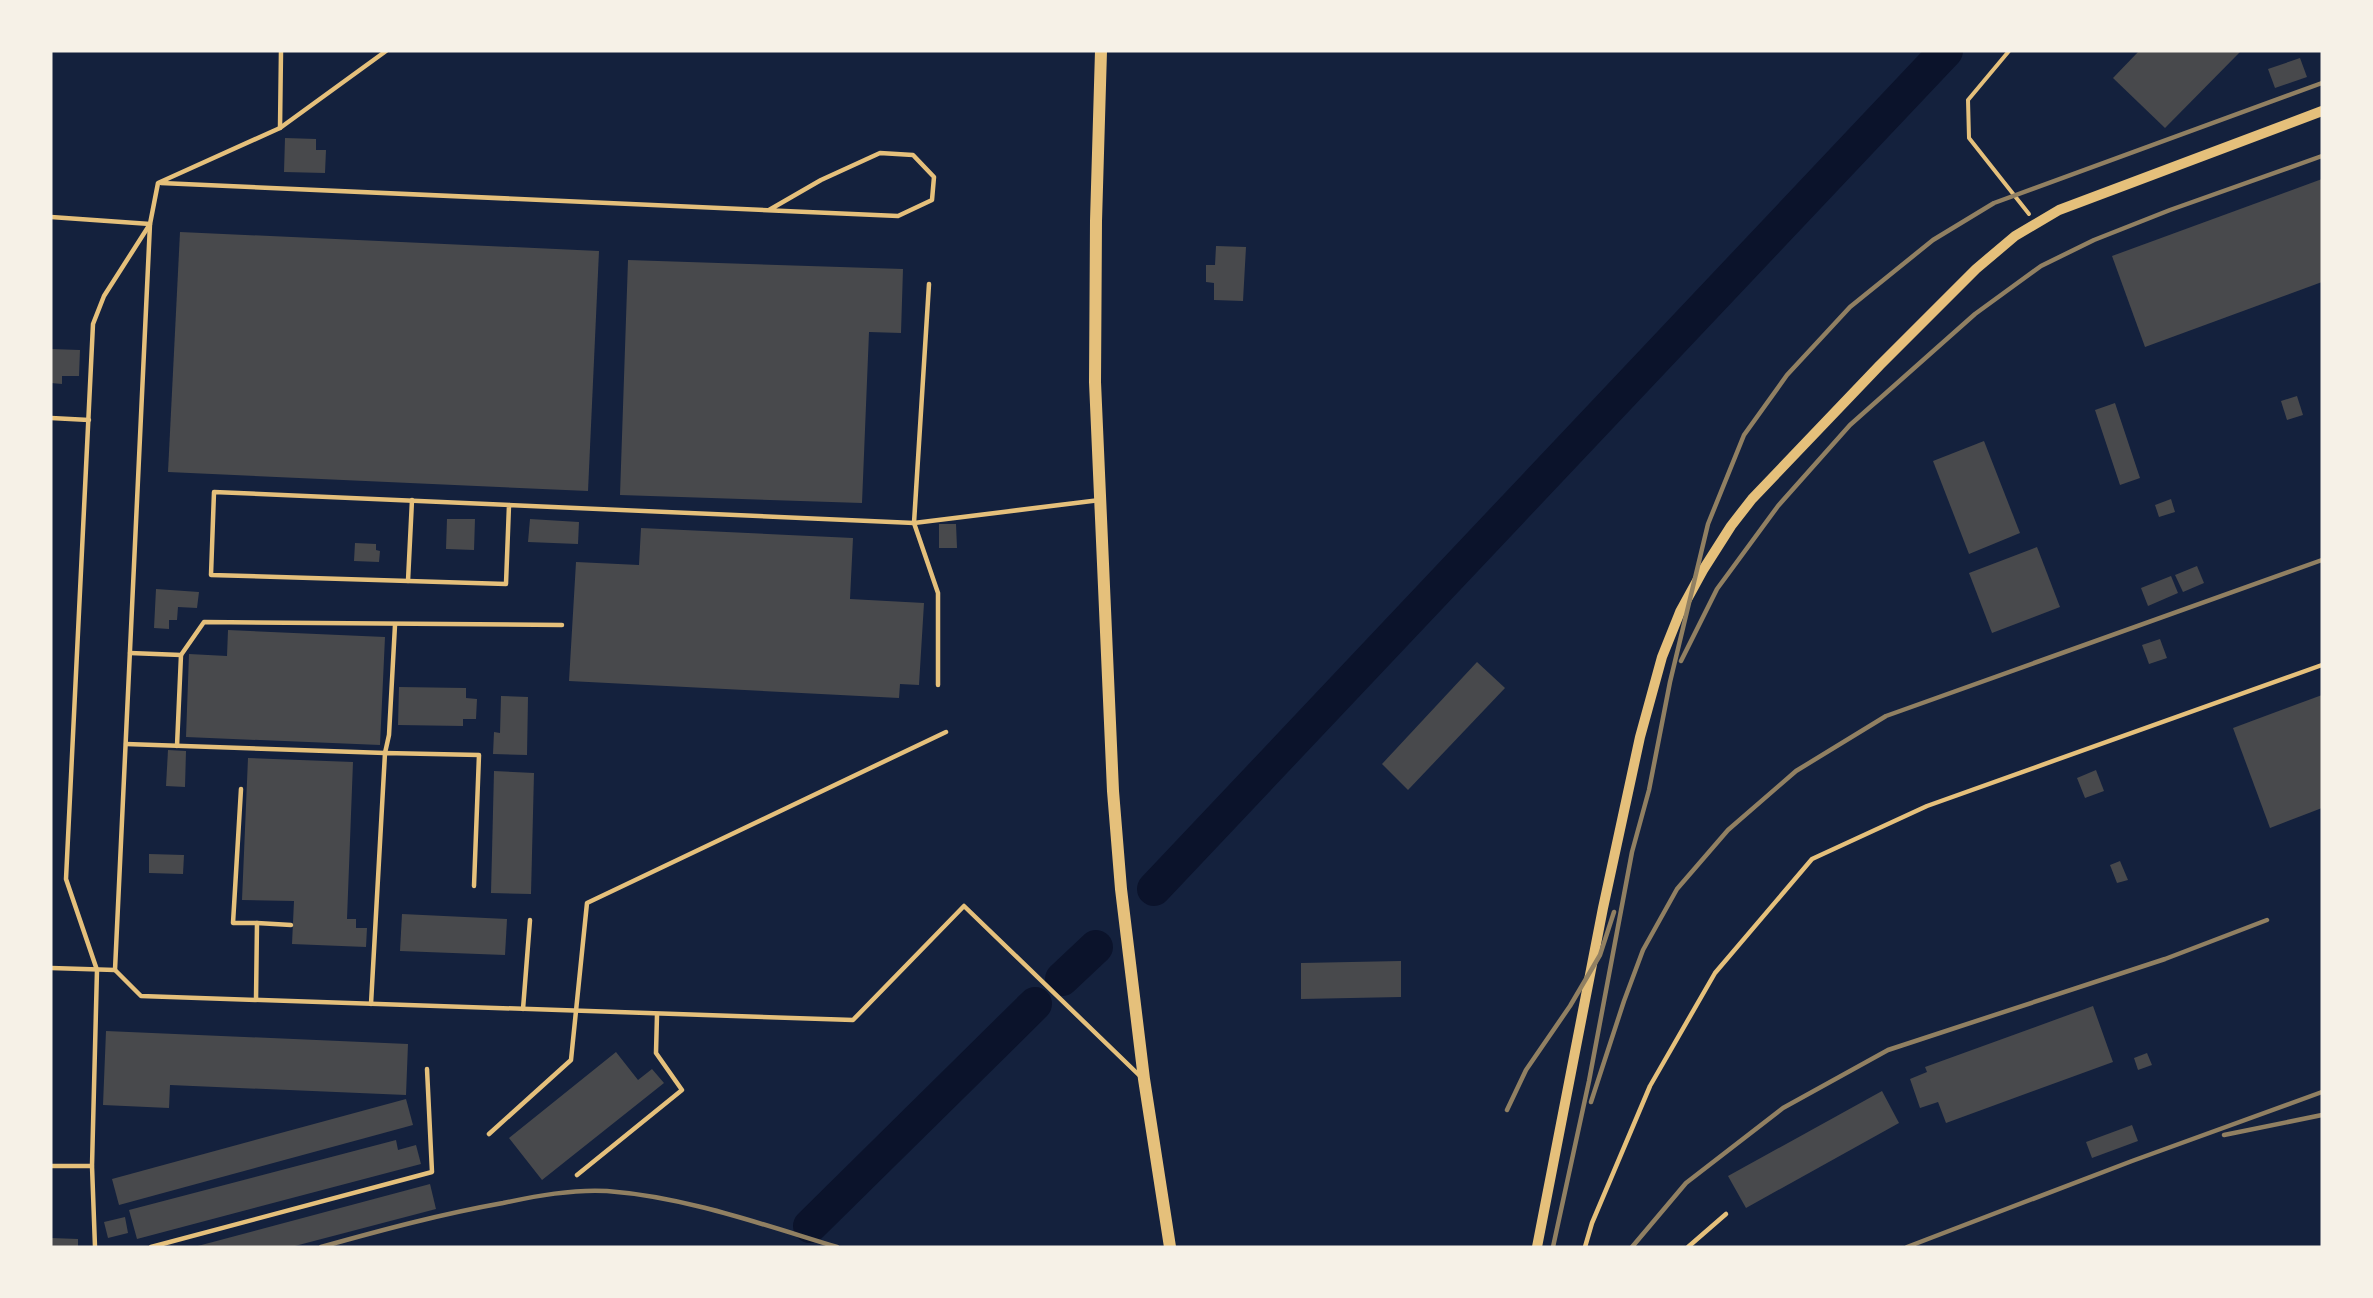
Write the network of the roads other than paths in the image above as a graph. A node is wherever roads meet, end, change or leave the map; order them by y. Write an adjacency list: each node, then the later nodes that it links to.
1 (281, 51): 5 (lane)
2 (386, 51): 5 (lane)
3 (1101, 51): 14 (main road)
4 (2322, 111): 51 (street)
5 (280, 128): 6 (lane)
6 (158, 183): 7 (lane); 9 (lane)
7 (768, 210): 7 (lane)
8 (51, 216): 9 (lane)
9 (150, 224): 12 (lane); 20 (lane)
10 (929, 284): 16 (lane)
11 (51, 418): 12 (lane)
12 (89, 420): 34 (lane)
13 (412, 500): 15 (lane); 17 (lane); 17 (lane)
14 (1100, 500): 16 (lane); 42 (main road)
15 (509, 505): 16 (lane); 17 (lane)
16 (914, 523): 23 (lane)
17 (408, 581)
18 (395, 625): 19 (lane); 21 (lane); 27 (lane)
19 (562, 625)
20 (130, 653): 21 (lane); 25 (lane)
21 (181, 655): 26 (lane)
22 (2322, 664): 52 (lane)
23 (938, 685)
24 (946, 732): 39 (lane)
25 (126, 744): 26 (lane); 35 (lane)
26 (177, 746): 27 (lane)
27 (385, 753): 29 (lane); 37 (lane)
28 (241, 789): 31 (lane)
29 (474, 886)
30 (530, 920): 38 (lane)
31 (258, 923): 32 (lane); 36 (lane)
32 (291, 925)
33 (51, 968): 34 (lane)
34 (97, 969): 35 (lane); 45 (lane)
35 (115, 970): 36 (lane)
36 (256, 1000): 37 (lane)
37 (371, 1004): 38 (lane)
38 (523, 1009): 39 (lane)
39 (576, 1012): 40 (lane); 43 (lane)
40 (657, 1015): 42 (lane); 46 (lane)
41 (427, 1069): 49 (lane)
42 (1144, 1079): 50 (main road)
43 (489, 1134)
44 (51, 1166): 45 (lane)
45 (92, 1166): 48 (lane)
46 (578, 1175)
47 (1726, 1214): 53 (lane)
48 (95, 1247)
49 (151, 1247)
50 (1170, 1247)
51 (1537, 1247)
52 (1585, 1247)
53 (1688, 1247)

